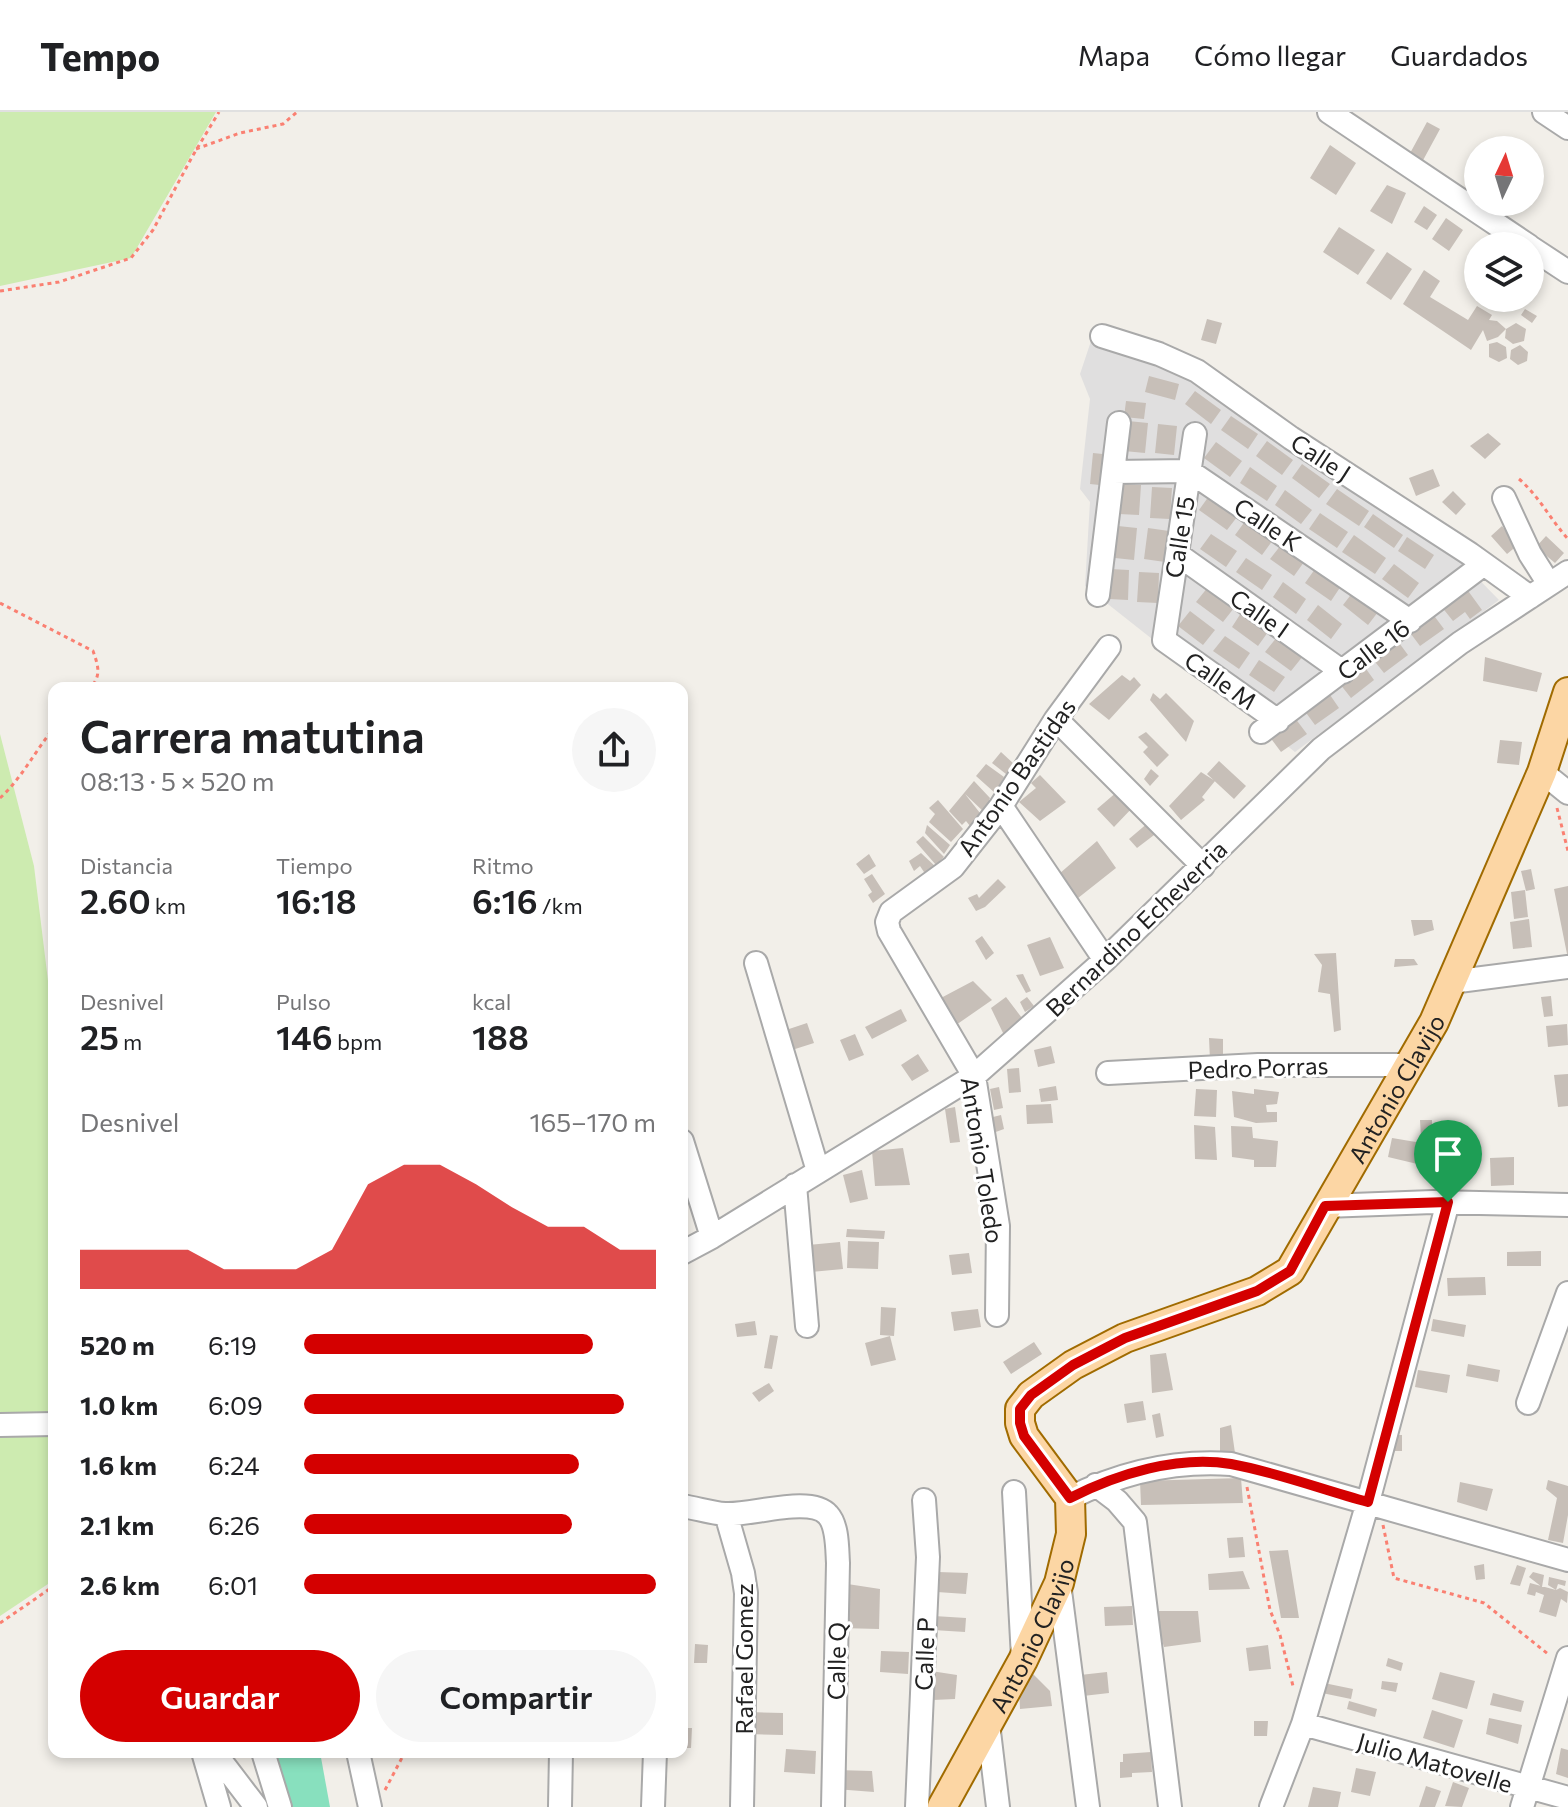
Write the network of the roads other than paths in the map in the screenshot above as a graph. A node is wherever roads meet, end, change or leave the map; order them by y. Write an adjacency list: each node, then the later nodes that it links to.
1 (1329, 112): 4 (street)
2 (1544, 112): 3 (street)
3 (1568, 128)
4 (1508, 232)
5 (1544, 256): 6 (street)
6 (1568, 272)
7 (1102, 336): 14 (street, Calle J)
8 (1119, 423): 11 (street)
9 (1195, 434): 10 (street, Calle 15)
10 (1189, 471): 11 (street); 13 (street, Calle 15); 18 (street, Calle K)
11 (1113, 472): 16 (street)
12 (1504, 498): 15 (street)
13 (1177, 554): 19 (street, Calle 15); 21 (street, Calle I)
14 (1484, 564): 17 (street, Calle J); 18 (street, Calle 16)
15 (1559, 578): 17 (street, Bernardino Echeverria)
16 (1098, 595)
17 (1530, 597): 28 (street, Bernardino Echeverria)
18 (1410, 621): 21 (street, Calle 16)
19 (1164, 640): 24 (street, Calle M)
20 (1109, 647): 23 (street, Antonio Bastidas)
21 (1343, 672): 24 (street, Calle 16)
22 (1568, 692): 25 (main road, Antonio Clavijo)
23 (1056, 719): 27 (street, Antonio Bastidas); 28 (street)
24 (1269, 726)
25 (1538, 783): 26 (street); 33 (main road, Antonio Clavijo)
26 (1568, 793)
27 (1001, 806): 29 (street, Antonio Bastidas); 30 (street)
28 (1203, 866): 30 (street, Bernardino Echeverria)
29 (889, 931): 36 (street, Antonio Toledo)
30 (1105, 960): 36 (street, Bernardino Echeverria)
31 (756, 963): 38 (street)
32 (1568, 967): 33 (street)
33 (1451, 982): 34 (main road, Antonio Clavijo)
34 (1408, 1065): 35 (street, Pedro Porras); 42 (main road, Antonio Clavijo)
35 (1108, 1073)
36 (974, 1076): 38 (street, Bernardino Echeverria); 46 (street, Antonio Toledo)
37 (688, 1160): 43 (street)
38 (818, 1171): 39 (street, Bernardino Echeverria)
39 (795, 1185): 43 (street, Bernardino Echeverria); 47 (street)
40 (1448, 1202): 41 (street); 42 (street); 55 (street)
41 (1568, 1205)
42 (1325, 1206): 53 (main road, Antonio Clavijo)
43 (712, 1237): 44 (street, Bernardino Echeverria)
44 (688, 1250)
45 (1568, 1293): 48 (street)
46 (997, 1315)
47 (807, 1326)
48 (1528, 1403)
49 (48, 1424): 50 (street)
50 (0, 1425)
51 (1096, 1485): 53 (street); 55 (street); 84 (street)
52 (1014, 1492): 60 (street)
53 (1070, 1498): 59 (main road, Antonio Clavijo)
54 (924, 1500): 80 (street, Calle P)
55 (1374, 1504): 58 (street); 63 (street)
56 (688, 1507): 57 (street)
57 (726, 1514): 78 (street, Rafael Gomez); 79 (street, Calle Q)
58 (1568, 1560)
59 (1059, 1583): 60 (main road, Antonio Clavijo); 83 (street)
60 (1023, 1660): 62 (main road, Antonio Clavijo)
61 (1567, 1663): 70 (street)
62 (988, 1723): 81 (main road, Antonio Clavijo); 82 (street)
63 (1303, 1724): 70 (street, Julio Matovelle); 85 (street)
64 (205, 1758): 73 (street)
65 (219, 1758): 74 (street)
66 (265, 1758): 75 (street)
67 (360, 1758): 72 (street)
68 (561, 1758): 76 (street)
69 (655, 1758): 77 (street)
70 (1526, 1797): 71 (street, Julio Matovelle)
71 (1568, 1798)
72 (376, 1800)
73 (219, 1807)
74 (256, 1807)
75 (280, 1807)
76 (560, 1807)
77 (653, 1807)
78 (742, 1807)
79 (833, 1807)
80 (917, 1807)
81 (942, 1807)
82 (998, 1807)
83 (1088, 1807)
84 (1170, 1807)
85 (1271, 1807)

